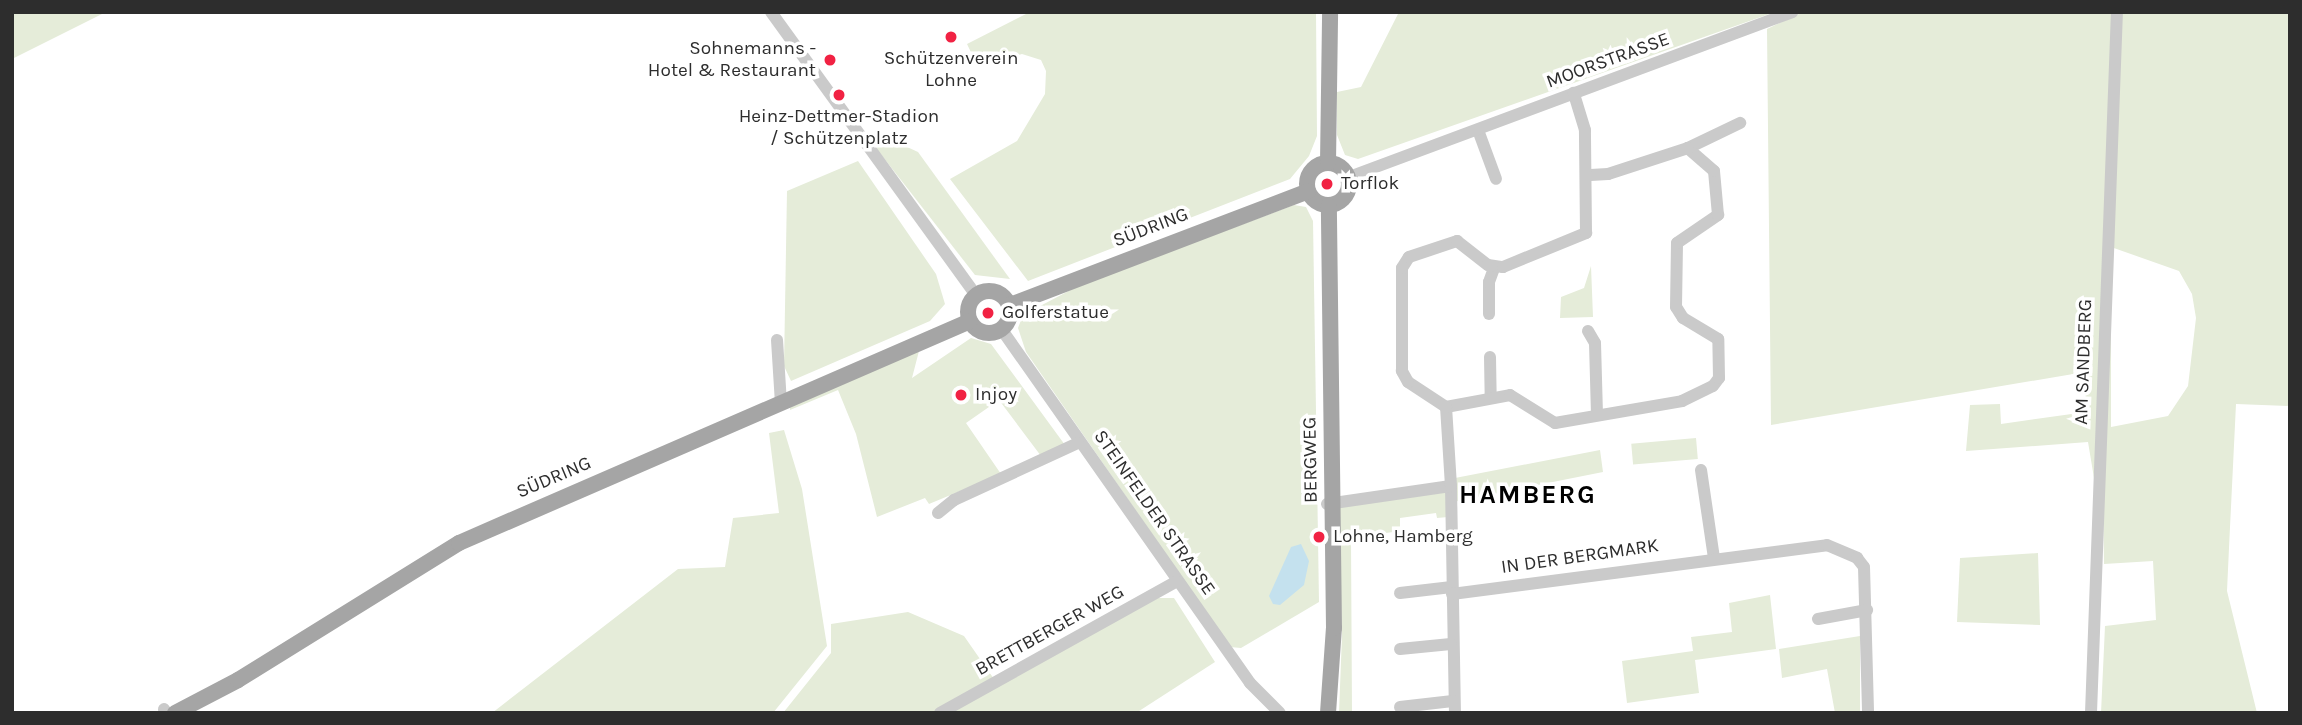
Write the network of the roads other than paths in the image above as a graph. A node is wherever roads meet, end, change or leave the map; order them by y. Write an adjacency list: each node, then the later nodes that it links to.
1 (771, 12): 16 (street)
2 (1330, 12): 9 (main road)
3 (1792, 12): 5 (street, MOORSTRASSE)
4 (2117, 12): 48 (street, AM SANDBERG)
5 (1574, 93): 7 (street, MOORSTRASSE); 10 (street)
6 (1740, 123): 8 (street)
7 (1478, 130): 11 (street, MOORSTRASSE); 12 (street)
8 (1688, 148): 10 (street); 27 (street)
9 (1328, 163): 11 (main road); 13 (main road)
10 (1586, 175): 15 (street)
11 (1349, 177): 14 (main road)
12 (1496, 180)
13 (1308, 191): 14 (main road); 17 (main road, SÜDRING)
14 (1329, 206): 31 (main road, BERGWEG)
15 (1494, 268): 18 (street); 26 (street)
16 (976, 296): 17 (main road); 19 (main road)
17 (1010, 305): 20 (main road)
18 (1489, 314)
19 (970, 321): 20 (main road); 25 (main road, SÜDRING)
20 (1002, 330): 28 (street, STEINFELDER STRASSE)
21 (1588, 331): 27 (street)
22 (777, 340): 25 (street)
23 (1490, 357): 24 (street)
24 (1491, 396): 26 (street); 27 (street)
25 (782, 402): 43 (main road, SÜDRING)
26 (1446, 407): 30 (street)
27 (1597, 415)
28 (1078, 443): 32 (street); 34 (street, STEINFELDER STRASSE)
29 (1701, 470): 33 (street)
30 (1451, 486): 31 (street); 35 (street)
31 (1329, 504): 46 (main road, BERGWEG)
32 (938, 513)
33 (1714, 558): 35 (street, IN DER BERGMARK); 37 (street, IN DER BERGMARK)
34 (1177, 581): 44 (street, BRETTBERGER WEG); 45 (street, STEINFELDER STRASSE)
35 (1452, 591): 36 (street, IN DER BERGMARK); 39 (street)
36 (1400, 593)
37 (1867, 610): 38 (street); 47 (street, IN DER BERGMARK)
38 (1818, 619)
39 (1451, 644): 40 (street); 42 (street)
40 (1400, 649)
41 (1400, 707): 42 (street)
42 (1454, 707)
43 (168, 712)
44 (940, 713)
45 (1280, 713)
46 (1328, 713)
47 (1868, 713)
48 (2091, 713)

